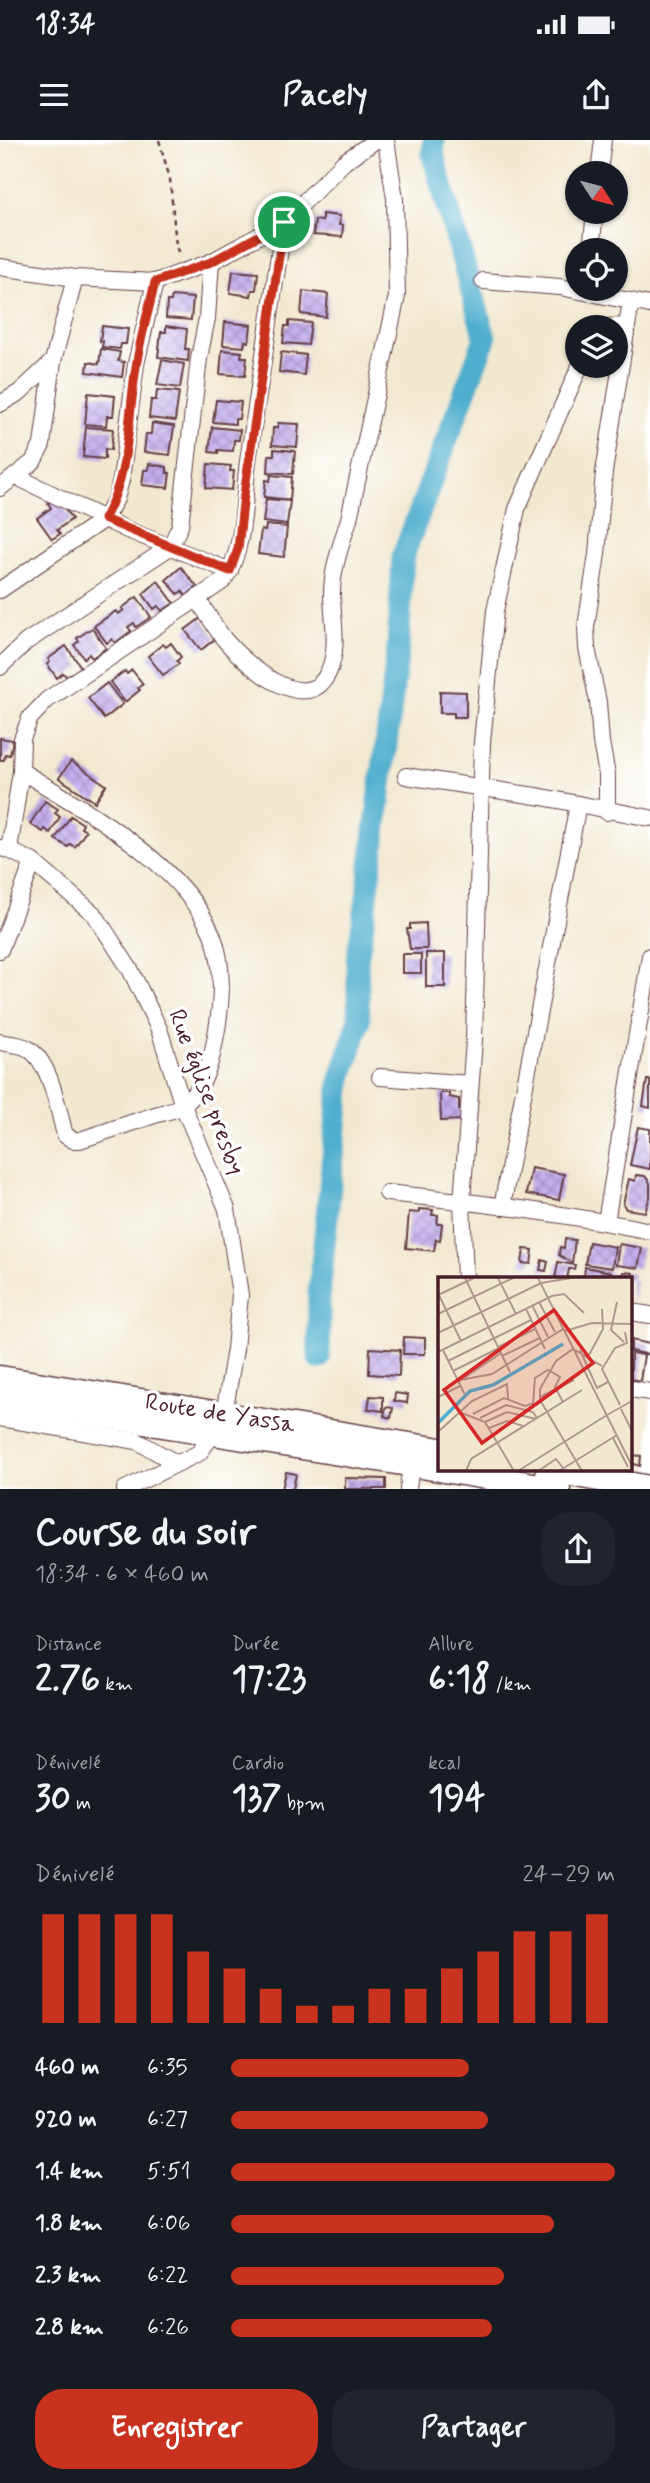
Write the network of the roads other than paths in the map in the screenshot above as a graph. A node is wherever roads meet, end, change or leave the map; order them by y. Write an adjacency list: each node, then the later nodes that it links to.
1 (376, 140): 5 (street)
2 (386, 140): 26 (street)
3 (603, 140): 4 (street)
4 (600, 161)
5 (284, 222): 6 (street); 24 (street)
6 (211, 262): 10 (street); 23 (street)
7 (0, 267): 8 (street)
8 (75, 278): 10 (street); 16 (street)
9 (483, 281): 11 (street)
10 (155, 282): 22 (street)
11 (565, 288)
12 (628, 300): 13 (street)
13 (631, 301): 14 (street); 15 (street)
14 (650, 305)
15 (628, 320)
16 (54, 361): 19 (street); 20 (street)
17 (575, 378): 30 (street)
18 (619, 378): 32 (street)
19 (0, 404)
20 (17, 477): 21 (street); 22 (street)
21 (0, 488)
22 (104, 519): 23 (street); 25 (street)
23 (170, 547): 24 (street); 27 (street)
24 (230, 571): 26 (street)
25 (0, 590)
26 (197, 598): 28 (street)
27 (0, 667)
28 (21, 771): 34 (street); 41 (street)
29 (406, 776): 30 (street)
30 (482, 789): 31 (street); 40 (street)
31 (578, 804): 32 (street); 44 (street)
32 (607, 812): 33 (street)
33 (650, 818)
34 (4, 849): 35 (street, Rue église presby)
35 (33, 863): 36 (street); 41 (street, Rue église presby)
36 (0, 950)
37 (650, 956): 45 (street)
38 (0, 1042): 41 (street)
39 (380, 1077): 40 (street)
40 (470, 1084): 43 (street)
41 (183, 1106): 55 (street, Rue église presby)
42 (387, 1193): 43 (street)
43 (462, 1201): 44 (street); 47 (street)
44 (502, 1207): 45 (street)
45 (606, 1222): 46 (street)
46 (650, 1231)
47 (465, 1277)
48 (632, 1312): 49 (street)
49 (650, 1315)
50 (0, 1378): 55 (main road, Route de Yassa)
51 (632, 1390): 52 (street)
52 (650, 1392)
53 (0, 1398): 55 (main road, Route de Yassa)
54 (0, 1418): 57 (street)
55 (219, 1424): 56 (main road, Route de Yassa); 57 (street)
56 (432, 1455): 62 (street)
57 (176, 1463): 61 (street)
58 (495, 1472): 63 (main road, Route de Yassa)
59 (559, 1472): 60 (main road)
60 (650, 1488)
61 (125, 1489)
62 (408, 1489)
63 (558, 1489)

